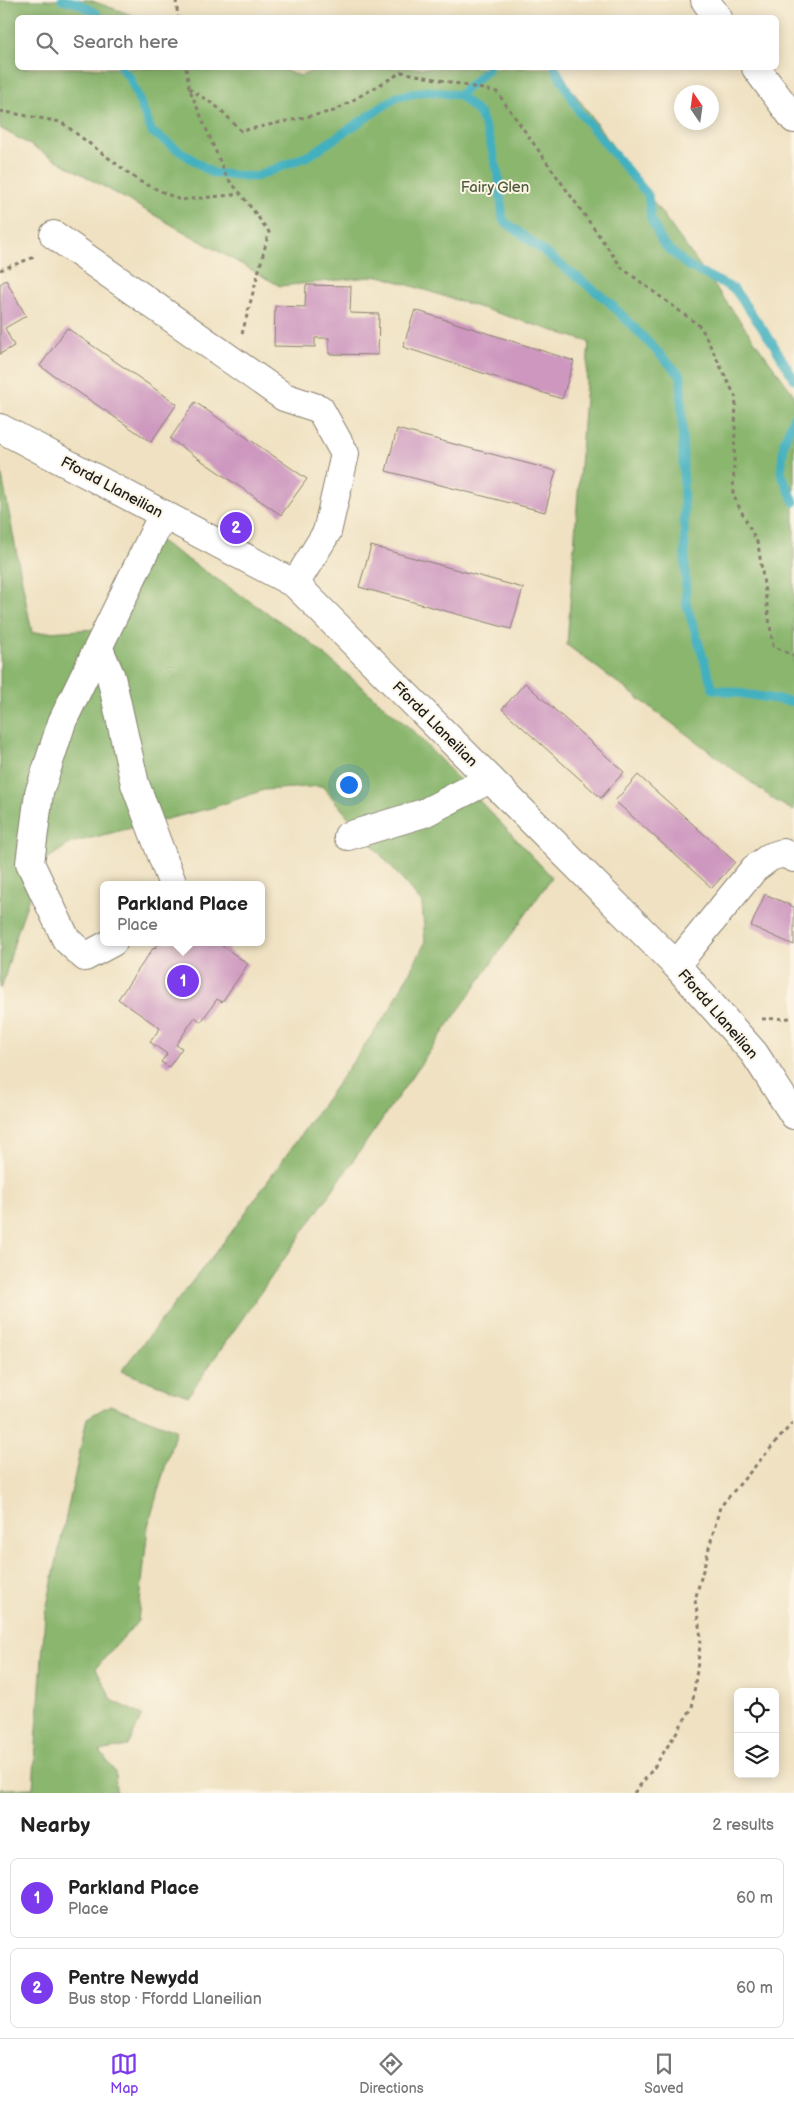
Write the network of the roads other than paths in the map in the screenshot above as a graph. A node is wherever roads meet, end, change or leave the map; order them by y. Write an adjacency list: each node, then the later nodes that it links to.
1 (705, 0): 2 (main road)
2 (716, 15)
3 (757, 70): 4 (main road)
4 (794, 119)
5 (54, 235): 8 (main road)
6 (0, 428): 7 (main road, Ffordd Llaneilian)
7 (163, 514): 8 (main road, Ffordd Llaneilian); 9 (main road)
8 (294, 584): 10 (main road, Ffordd Llaneilian)
9 (99, 649): 13 (main road); 14 (main road)
10 (490, 779): 11 (main road); 15 (main road, Ffordd Llaneilian)
11 (348, 836)
12 (794, 858): 15 (main road)
13 (171, 881)
14 (105, 946)
15 (676, 965): 16 (main road, Ffordd Llaneilian)
16 (794, 1115)

